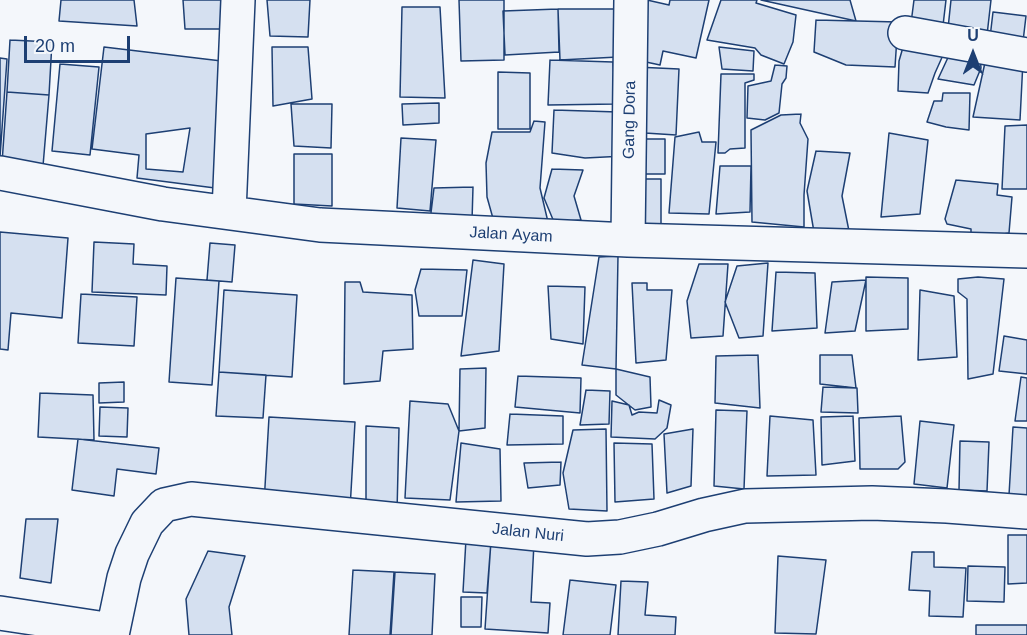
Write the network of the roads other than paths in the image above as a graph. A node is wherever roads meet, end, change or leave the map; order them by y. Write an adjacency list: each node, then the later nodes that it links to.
1 (237, 0): 6 (street)
2 (631, 0): 7 (street, Gang Dora)
3 (905, 33): 4 (street)
4 (1027, 55)
5 (0, 173): 6 (street, Jalan Ayam)
6 (229, 212): 7 (street, Jalan Ayam)
7 (628, 240): 8 (street, Jalan Ayam)
8 (1027, 251)
9 (1027, 512): 11 (street, Jalan Nuri)
10 (0, 613): 11 (street)
11 (112, 632)

